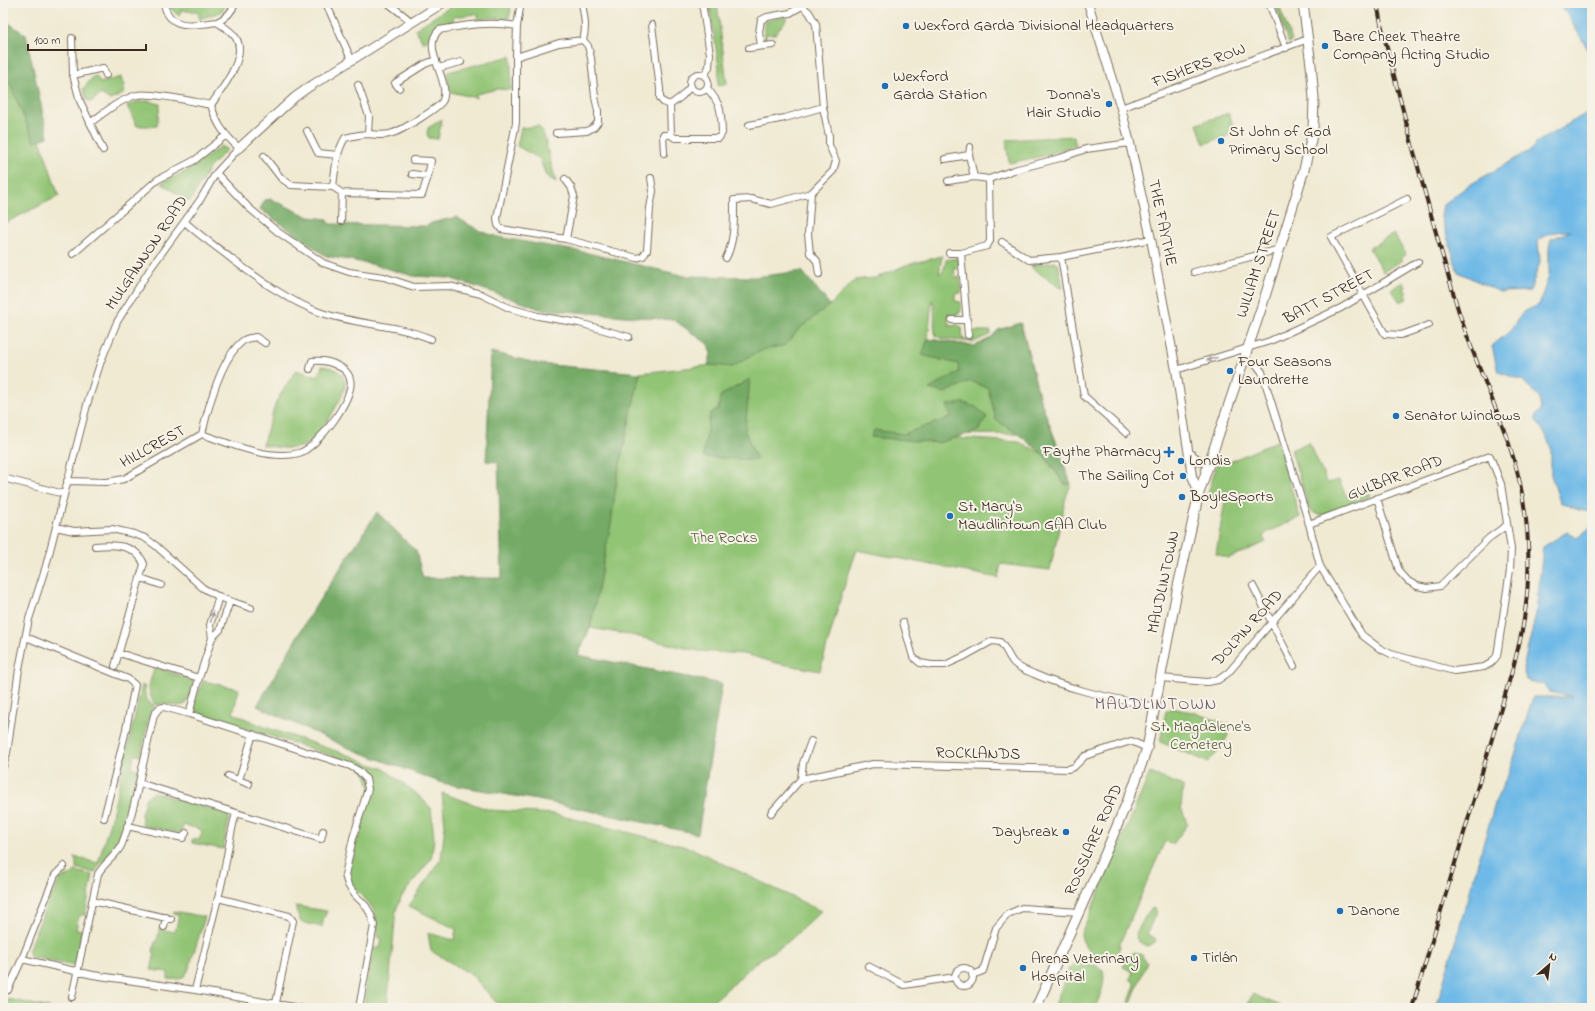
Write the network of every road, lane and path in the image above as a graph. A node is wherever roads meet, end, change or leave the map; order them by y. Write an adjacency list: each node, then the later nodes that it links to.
1 (164, 3): 13 (street)
2 (235, 3): 13 (street)
3 (326, 3): 25 (street)
4 (388, 3): 14 (street)
5 (443, 3): 14 (street, MULGANNON ROAD)
6 (519, 3): 16 (street)
7 (582, 3): 19 (street)
8 (702, 3): 31 (street)
9 (1088, 3): 39 (street, THE FAYTHE)
10 (1269, 3): 23 (street)
11 (1303, 3): 18 (main road, WILLIAM STREET)
12 (802, 5): 21 (street); 38 (street)
13 (217, 22): 36 (street)
14 (412, 22): 25 (street, MULGANNON ROAD)
15 (652, 25): 37 (street)
16 (517, 26): 24 (street); 26 (street)
17 (72, 38): 29 (street)
18 (1308, 39): 23 (street, FISHERS ROW); 74 (main road, WILLIAM STREET)
19 (583, 40): 24 (street); 43 (street)
20 (773, 45): 21 (street)
21 (761, 46): 22 (street)
22 (749, 48)
23 (1286, 48): 39 (street, FISHERS ROW)
24 (516, 57): 71 (street)
25 (351, 59): 49 (street, MULGANNON ROAD)
26 (436, 60): 28 (street); 34 (street)
27 (461, 62): 28 (street)
28 (438, 68): 44 (street)
29 (74, 75): 30 (street); 40 (street)
30 (106, 75)
31 (704, 76): 33 (street); 35 (street)
32 (358, 84): 44 (street)
33 (691, 86): 35 (street); 37 (street)
34 (399, 88)
35 (707, 88): 45 (street)
36 (210, 105): 40 (street); 46 (street)
37 (670, 105): 45 (street)
38 (822, 107): 41 (street); 67 (street)
39 (1121, 108): 47 (street, THE FAYTHE)
40 (90, 123): 50 (street)
41 (749, 125)
42 (307, 131): 52 (street)
43 (556, 133)
44 (368, 134): 52 (street)
45 (671, 135): 51 (street)
46 (225, 136): 49 (street); 77 (street)
47 (1130, 143): 63 (street); 72 (street, THE FAYTHE)
48 (970, 147): 54 (street)
49 (239, 148): 57 (street, MULGANNON ROAD)
50 (103, 150)
51 (664, 154)
52 (338, 155): 65 (street)
53 (264, 156): 65 (street)
54 (969, 156): 55 (street); 60 (street)
55 (945, 159)
56 (413, 160): 59 (street)
57 (216, 173): 70 (street, MULGANNON ROAD); 88 (street)
58 (412, 174): 59 (street)
59 (428, 176): 66 (street)
60 (974, 177): 63 (street); 64 (street)
61 (651, 178): 71 (street)
62 (566, 179): 71 (street)
63 (989, 179): 76 (street)
64 (948, 182)
65 (332, 187): 66 (street)
66 (342, 193): 69 (street)
67 (811, 193): 79 (street); 82 (street)
68 (1407, 199): 83 (street)
69 (341, 221)
70 (185, 222): 89 (street); 100 (street, MULGANNON ROAD)
71 (566, 239)
72 (1151, 239): 78 (street); 94 (street, THE FAYTHE)
73 (1002, 242): 78 (street)
74 (1280, 249): 81 (street); 91 (main road, WILLIAM STREET)
75 (949, 253): 76 (street)
76 (961, 253): 85 (street)
77 (72, 254)
78 (1061, 257): 95 (street)
79 (726, 258)
80 (1418, 262): 83 (street, BATT STREET)
81 (1194, 272)
82 (819, 274)
83 (1363, 295): 86 (street); 91 (street, BATT STREET)
84 (952, 320): 85 (street)
85 (967, 320): 87 (street)
86 (1429, 325)
87 (968, 335)
88 (629, 337)
89 (431, 339)
90 (265, 343): 96 (street, HILLCREST)
91 (1248, 348): 92 (main road, WILLIAM STREET); 94 (street, BATT STREET, one-way to 94)
92 (1244, 361): 98 (main road, WILLIAM STREET); 104 (street)
93 (310, 369): 96 (street, HILLCREST)
94 (1176, 370): 97 (street, THE FAYTHE)
95 (1126, 433)
96 (202, 434): 100 (street, HILLCREST)
97 (1189, 453): 98 (street); 101 (street, THE FAYTHE)
98 (1210, 464): 101 (main road, WILLIAM STREET)
99 (3, 478): 102 (street)
100 (67, 480): 102 (street, MULGANNON ROAD)
101 (1199, 493): 123 (main road, MAUDLINTOWN)
102 (64, 494): 106 (street, MULGANNON ROAD)
103 (1377, 498): 104 (street, GULBAR ROAD); 105 (street, GULBAR ROAD); 105 (street)
104 (1309, 524): 108 (street)
105 (1507, 525): 108 (street)
106 (56, 527): 112 (street); 117 (street, MULGANNON ROAD)
107 (95, 546): 109 (street)
108 (1320, 566): 116 (street, DOLPIN ROAD)
109 (141, 578): 110 (street); 119 (street)
110 (161, 585)
111 (1253, 586): 116 (street)
112 (218, 596): 113 (street); 118 (street, one-way to 112)
113 (230, 602): 114 (street); 118 (street)
114 (251, 608)
115 (903, 622): 124 (street)
116 (1272, 622): 121 (street); 123 (street, DOLPIN ROAD)
117 (26, 637): 129 (street, MULGANNON ROAD); 137 (street)
118 (212, 638): 122 (street)
119 (119, 653): 120 (street); 122 (street)
120 (115, 666)
121 (1294, 666)
122 (199, 678): 125 (street)
123 (1161, 678): 124 (main road, ROSSLARE ROAD)
124 (1155, 706): 128 (main road, ROSSLARE ROAD)
125 (189, 714): 126 (street); 133 (street)
126 (253, 734): 132 (street); 156 (street)
127 (811, 741): 131 (street)
128 (1148, 748): 131 (street, ROCKLANDS); 144 (main road, ROSSLARE ROAD)
129 (3, 767)
130 (228, 776): 132 (street)
131 (801, 779): 136 (street)
132 (239, 780): 134 (street)
133 (139, 783): 135 (street); 138 (street)
134 (249, 784)
135 (236, 813): 139 (street); 142 (street)
136 (771, 813)
137 (104, 818)
138 (128, 826): 140 (street); 143 (street)
139 (323, 831)
140 (186, 833)
141 (64, 866): 146 (street)
142 (218, 898): 152 (street); 154 (street)
143 (92, 901): 145 (street); 148 (street)
144 (1079, 912): 149 (street); 157 (main road, ROSSLARE ROAD)
145 (164, 927)
146 (22, 959): 148 (street); 151 (street)
147 (868, 966): 150 (street)
148 (78, 971): 152 (street); 153 (street)
149 (972, 975): 150 (street); 150 (street)
150 (955, 978)
151 (8, 990)
152 (195, 990): 154 (street)
153 (72, 997)
154 (276, 1003): 155 (street)
155 (300, 1008)
156 (359, 1008)
157 (1036, 1008)

